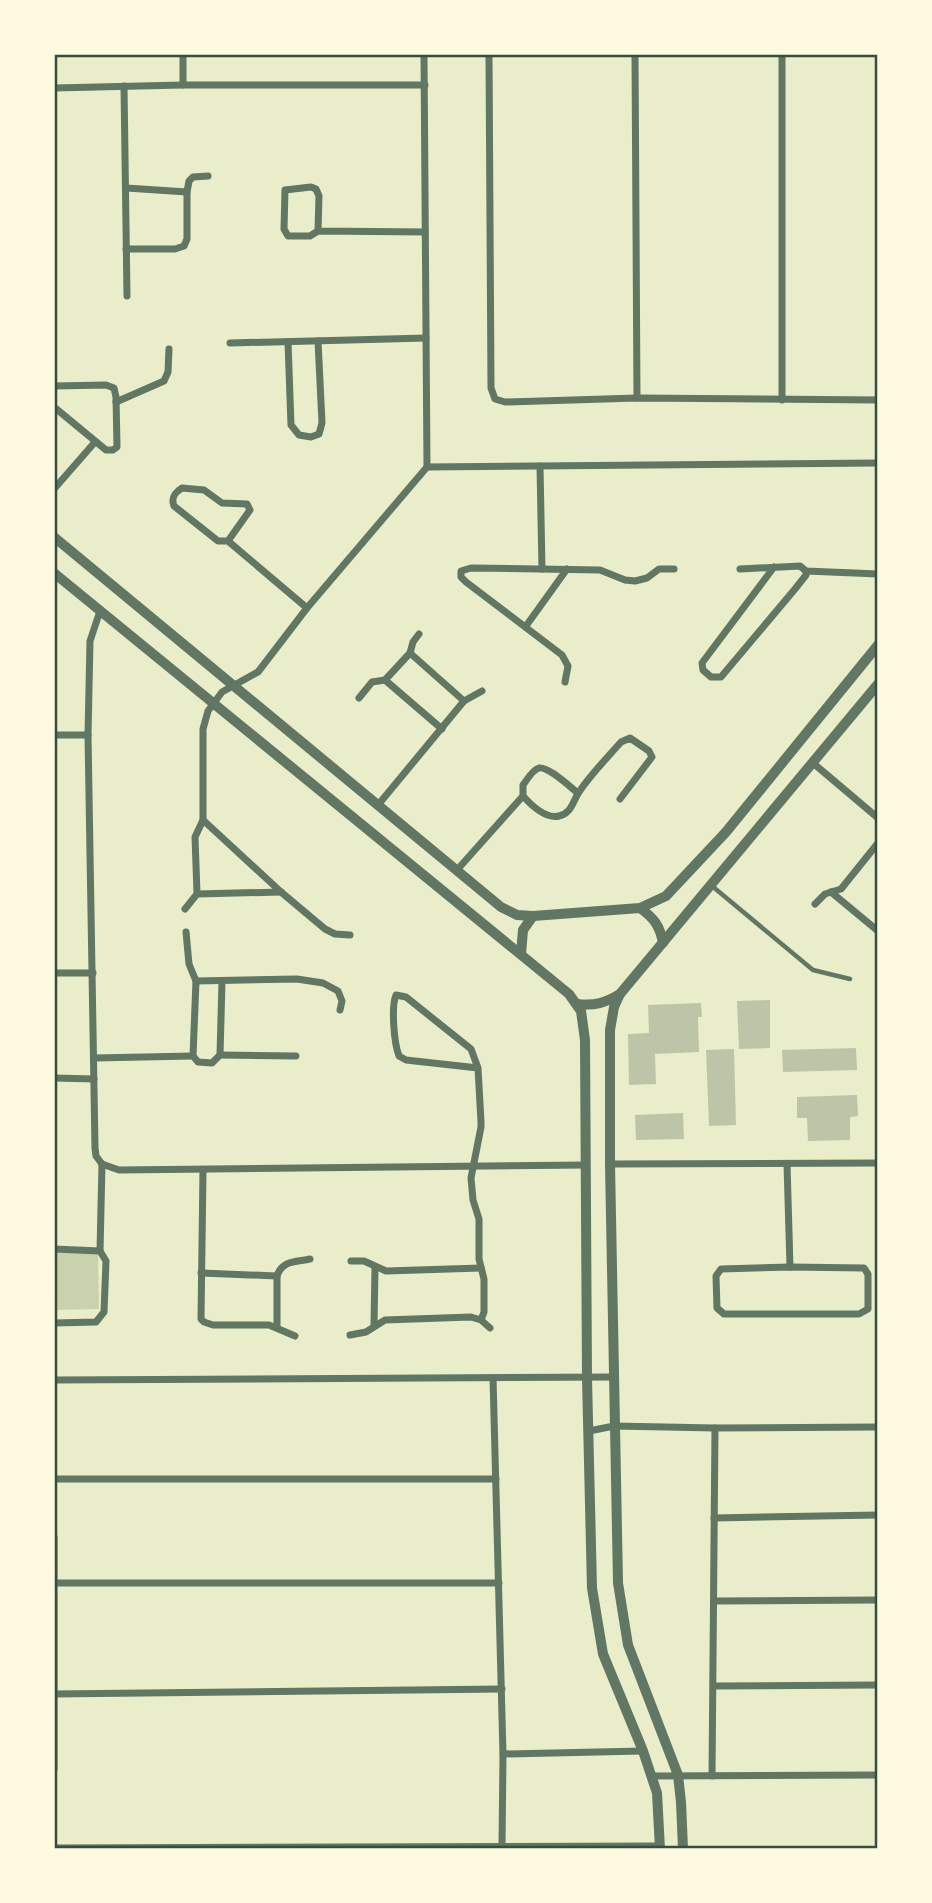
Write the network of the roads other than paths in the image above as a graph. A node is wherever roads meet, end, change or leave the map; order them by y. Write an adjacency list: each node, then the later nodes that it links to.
1 (183, 54): 6 (street)
2 (424, 54): 7 (street)
3 (489, 54): 23 (street)
4 (635, 54): 23 (street)
5 (782, 54): 24 (street)
6 (183, 85): 7 (street); 8 (street)
7 (425, 85): 14 (street)
8 (124, 86): 9 (street); 11 (street)
9 (54, 88)
10 (208, 176): 12 (street)
11 (126, 188): 12 (street); 15 (street)
12 (187, 192): 15 (street)
13 (318, 231): 13 (street); 14 (street)
14 (425, 232): 17 (street)
15 (126, 249): 16 (street)
16 (127, 296)
17 (426, 338): 18 (street); 31 (street)
18 (318, 341): 20 (street); 20 (street)
19 (230, 342): 20 (street)
20 (288, 342)
21 (169, 349): 26 (street)
22 (54, 386): 26 (street)
23 (637, 398): 24 (street)
24 (782, 400): 25 (street)
25 (878, 400)
26 (116, 402): 28 (street)
27 (54, 407): 28 (street)
28 (96, 442): 32 (street)
29 (878, 463): 30 (street)
30 (540, 466): 31 (street); 36 (street)
31 (427, 467): 43 (street)
32 (54, 489)
33 (54, 537): 51 (street)
34 (228, 541): 34 (street); 43 (street)
35 (774, 567): 39 (street); 40 (street); 40 (street)
36 (542, 569): 37 (street); 45 (street)
37 (567, 569): 38 (street); 45 (street)
38 (674, 569)
39 (740, 569)
40 (806, 571): 42 (street)
41 (54, 573): 44 (street)
42 (878, 574)
43 (307, 608): 51 (street)
44 (100, 611): 56 (street); 59 (street)
45 (527, 626): 50 (street)
46 (419, 634): 48 (street)
47 (878, 645): 74 (street)
48 (410, 653): 49 (street); 55 (street)
49 (385, 680): 54 (street); 57 (street)
50 (565, 682)
51 (233, 684): 56 (street); 64 (street)
52 (878, 685): 60 (street)
53 (482, 691): 55 (street)
54 (359, 698)
55 (464, 701): 57 (street)
56 (213, 703): 66 (street); 81 (street)
57 (442, 729): 64 (street)
58 (54, 735): 59 (street)
59 (88, 735): 83 (street)
60 (813, 762): 65 (street); 69 (street)
61 (578, 793): 62 (street); 62 (street); 63 (street)
62 (523, 796): 68 (street)
63 (620, 799)
64 (378, 806): 68 (street)
65 (878, 818)
66 (203, 820): 70 (street); 72 (street)
67 (878, 843): 71 (street)
68 (457, 870): 76 (street)
69 (712, 886): 80 (street); 84 (lane)
70 (281, 892): 72 (street); 79 (street)
71 (831, 892): 73 (street); 77 (street)
72 (197, 894): 75 (street)
73 (815, 904)
74 (640, 908): 76 (street); 80 (street)
75 (185, 909)
76 (533, 916): 81 (street)
77 (878, 930)
78 (186, 932): 85 (street)
79 (350, 935)
80 (663, 943): 87 (street)
81 (521, 954): 88 (street)
82 (54, 973): 83 (street)
83 (93, 973): 93 (street)
84 (849, 979)
85 (196, 981): 86 (street); 91 (street)
86 (222, 982): 89 (street); 90 (street)
87 (620, 994): 88 (street); 99 (street)
88 (577, 1004): 101 (street)
89 (340, 1010)
90 (220, 1055): 91 (street); 92 (street)
91 (193, 1056): 93 (street)
92 (296, 1056)
93 (94, 1058): 96 (street)
94 (478, 1068): 94 (street); 102 (street)
95 (54, 1078): 96 (street)
96 (94, 1079): 98 (street)
97 (878, 1163): 100 (street)
98 (102, 1164): 103 (street); 105 (street)
99 (610, 1164): 100 (street); 120 (street)
100 (787, 1164): 108 (street)
101 (586, 1165): 102 (street); 122 (street)
102 (474, 1166): 103 (street); 110 (street)
103 (204, 1170): 111 (street)
104 (54, 1249): 105 (street)
105 (100, 1251): 114 (street)
106 (310, 1259): 112 (street)
107 (351, 1261): 109 (street)
108 (790, 1267): 108 (street)
109 (375, 1268): 110 (street); 115 (street)
110 (481, 1268): 113 (street)
111 (201, 1273): 112 (street); 116 (street)
112 (277, 1276): 116 (street)
113 (481, 1320): 115 (street); 117 (street)
114 (54, 1323)
115 (374, 1325): 118 (street)
116 (277, 1326): 119 (street)
117 (490, 1328)
118 (350, 1335)
119 (295, 1336)
120 (613, 1377): 122 (street); 124 (street)
121 (493, 1378): 122 (street); 123 (street); 129 (street)
122 (587, 1378): 127 (street)
123 (54, 1380)
124 (614, 1426): 126 (street); 127 (street); 146 (street)
125 (878, 1427): 126 (street)
126 (715, 1428): 131 (street)
127 (589, 1431): 141 (street)
128 (54, 1479): 129 (street)
129 (496, 1479): 134 (street)
130 (878, 1516): 131 (street)
131 (714, 1518): 136 (street)
132 (54, 1537): 133 (street)
133 (55, 1583): 134 (street); 140 (street)
134 (499, 1583): 139 (street)
135 (878, 1600): 136 (street)
136 (714, 1601): 138 (street)
137 (878, 1685): 138 (street)
138 (714, 1686): 147 (street)
139 (502, 1689): 140 (street); 142 (street)
140 (54, 1694): 143 (street)
141 (643, 1751): 142 (street); 145 (street)
142 (503, 1754): 148 (street)
143 (54, 1769)
144 (878, 1775): 147 (street)
145 (652, 1776): 146 (street); 150 (street)
146 (678, 1776): 147 (street); 151 (street)
147 (712, 1776)
148 (502, 1847): 149 (street); 150 (street)
149 (54, 1848)
150 (660, 1848)
151 (682, 1849)

